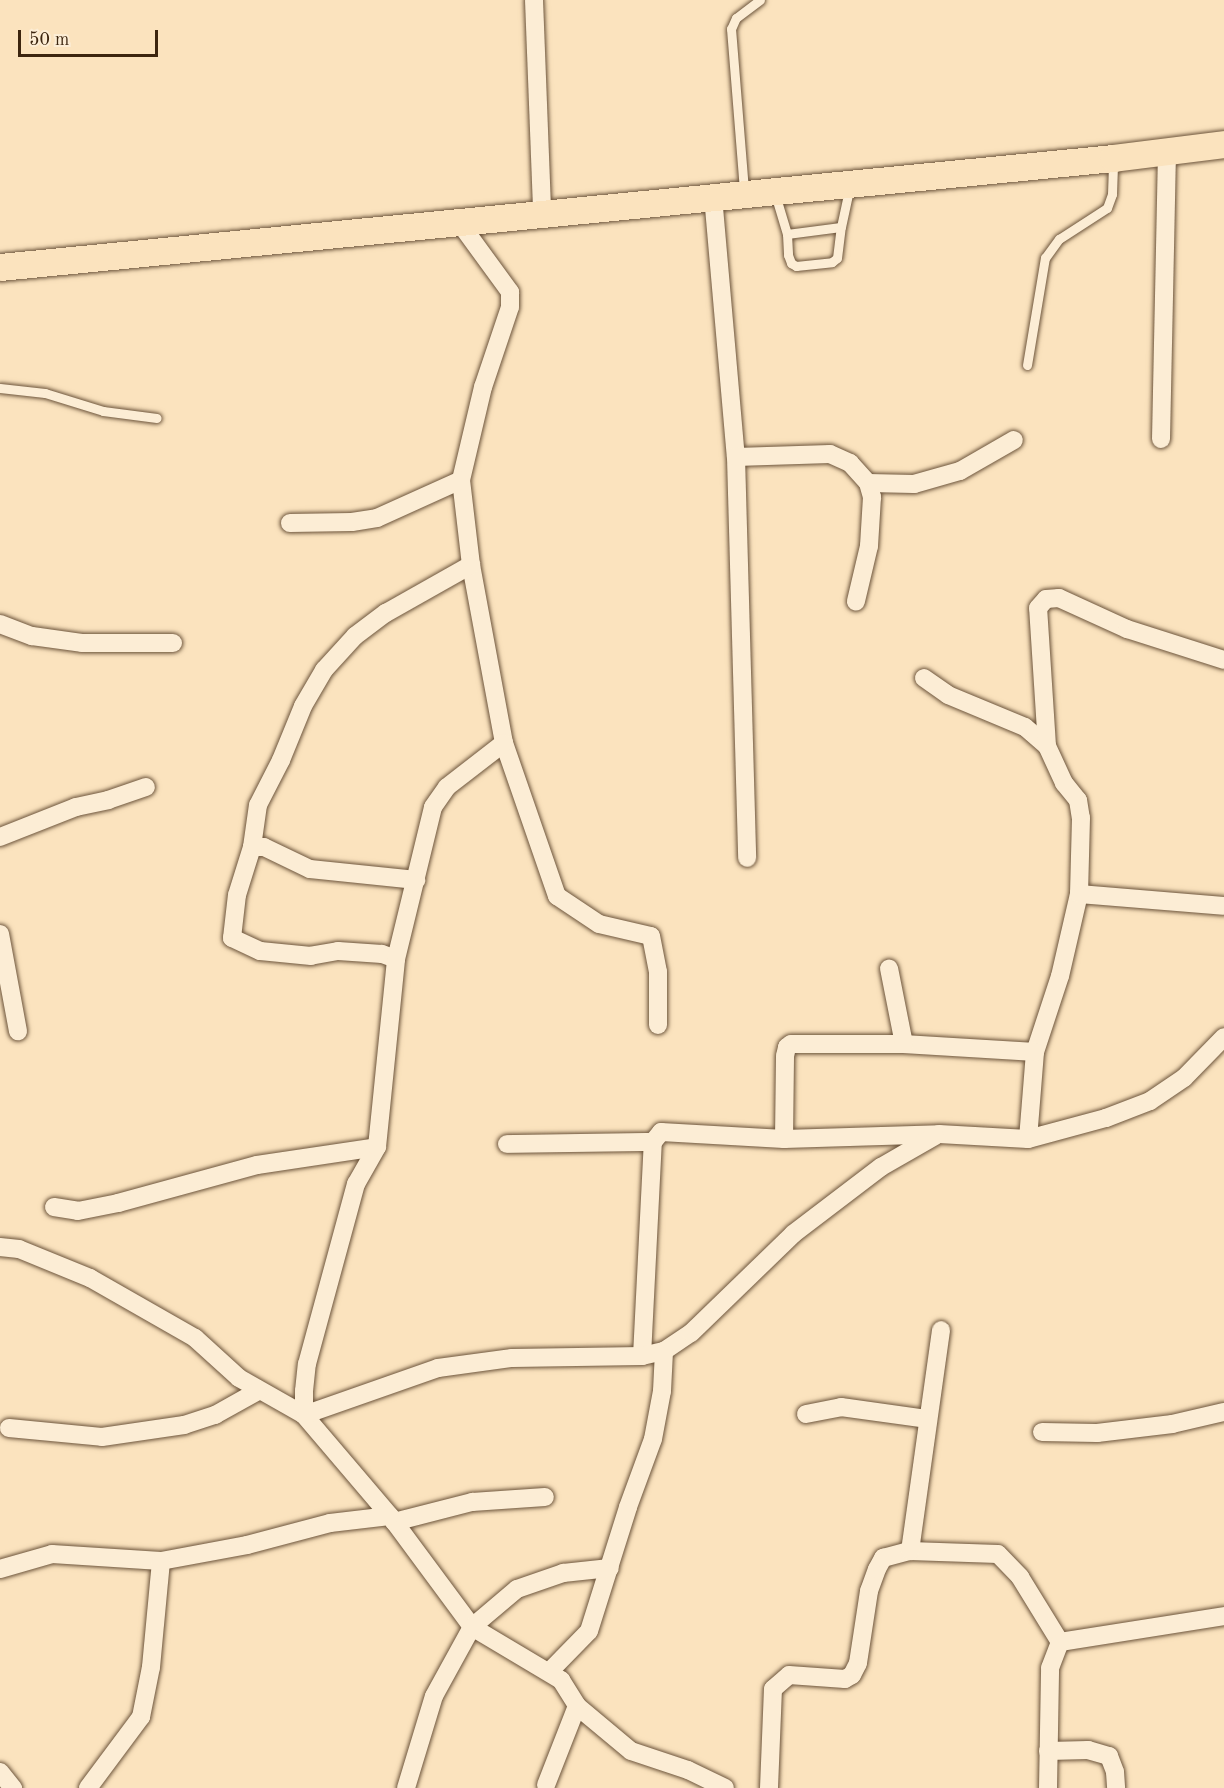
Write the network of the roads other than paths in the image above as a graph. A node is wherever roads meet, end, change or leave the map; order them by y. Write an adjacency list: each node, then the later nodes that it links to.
1 (534, 0): 10 (street)
2 (760, 0): 8 (lane)
3 (1224, 144): 4 (main road)
4 (1167, 152): 5 (main road); 18 (street)
5 (1113, 158): 6 (main road); 15 (lane)
6 (850, 183): 7 (main road); 12 (lane)
7 (774, 191): 8 (main road); 13 (lane)
8 (744, 193): 9 (main road)
9 (713, 196): 10 (main road); 20 (street)
10 (542, 212): 11 (main road)
11 (459, 222): 14 (main road); 21 (street)
12 (842, 227): 13 (lane); 13 (lane)
13 (787, 234)
14 (0, 267)
15 (1027, 365)
16 (0, 388): 17 (lane)
17 (157, 418)
18 (1161, 439)
19 (1014, 440): 22 (street)
20 (736, 457): 22 (street); 35 (street)
21 (461, 480): 23 (street); 24 (street)
22 (868, 483): 25 (street)
23 (290, 523)
24 (471, 565): 30 (street); 34 (street)
25 (856, 601)
26 (0, 624): 27 (street)
27 (173, 643)
28 (1224, 660): 31 (street)
29 (924, 678): 31 (street)
30 (504, 743): 36 (street); 42 (street)
31 (1047, 746): 37 (street)
32 (146, 787): 33 (street)
33 (0, 837)
34 (252, 847): 36 (street); 40 (street)
35 (747, 858)
36 (416, 879): 40 (street)
37 (1079, 894): 38 (street); 46 (street)
38 (1224, 906)
39 (0, 934): 43 (street)
40 (396, 959): 52 (street)
41 (888, 968): 45 (street)
42 (658, 1025)
43 (18, 1031)
44 (1224, 1037): 49 (street)
45 (904, 1044): 46 (street); 48 (street)
46 (1035, 1052): 49 (street)
47 (939, 1134): 48 (street); 49 (street); 56 (street)
48 (784, 1139): 50 (street)
49 (1028, 1139)
50 (653, 1142): 51 (street); 57 (street)
51 (507, 1144)
52 (377, 1147): 53 (street); 61 (street)
53 (54, 1207)
54 (0, 1246): 58 (street)
55 (941, 1330): 62 (street)
56 (664, 1351): 57 (street); 69 (street)
57 (642, 1356): 61 (street)
58 (258, 1391): 61 (street); 63 (street)
59 (1224, 1412): 64 (street)
60 (806, 1414): 62 (street)
61 (304, 1415): 66 (street)
62 (928, 1419): 67 (street)
63 (9, 1428)
64 (1042, 1432)
65 (545, 1497): 66 (street)
66 (392, 1519): 68 (street); 72 (street)
67 (910, 1551): 73 (street); 83 (street)
68 (161, 1561): 70 (street); 80 (street)
69 (610, 1568): 72 (street); 74 (street)
70 (0, 1569)
71 (1224, 1616): 73 (street)
72 (472, 1627): 74 (street); 81 (street)
73 (1060, 1642): 76 (street)
74 (549, 1672): 75 (street)
75 (577, 1706): 78 (street); 82 (street)
76 (1048, 1750): 84 (street); 85 (street)
77 (0, 1772): 79 (street)
78 (546, 1785)
79 (13, 1788)
80 (88, 1788)
81 (406, 1788)
82 (725, 1788)
83 (769, 1788)
84 (1048, 1788)
85 (1116, 1788)

